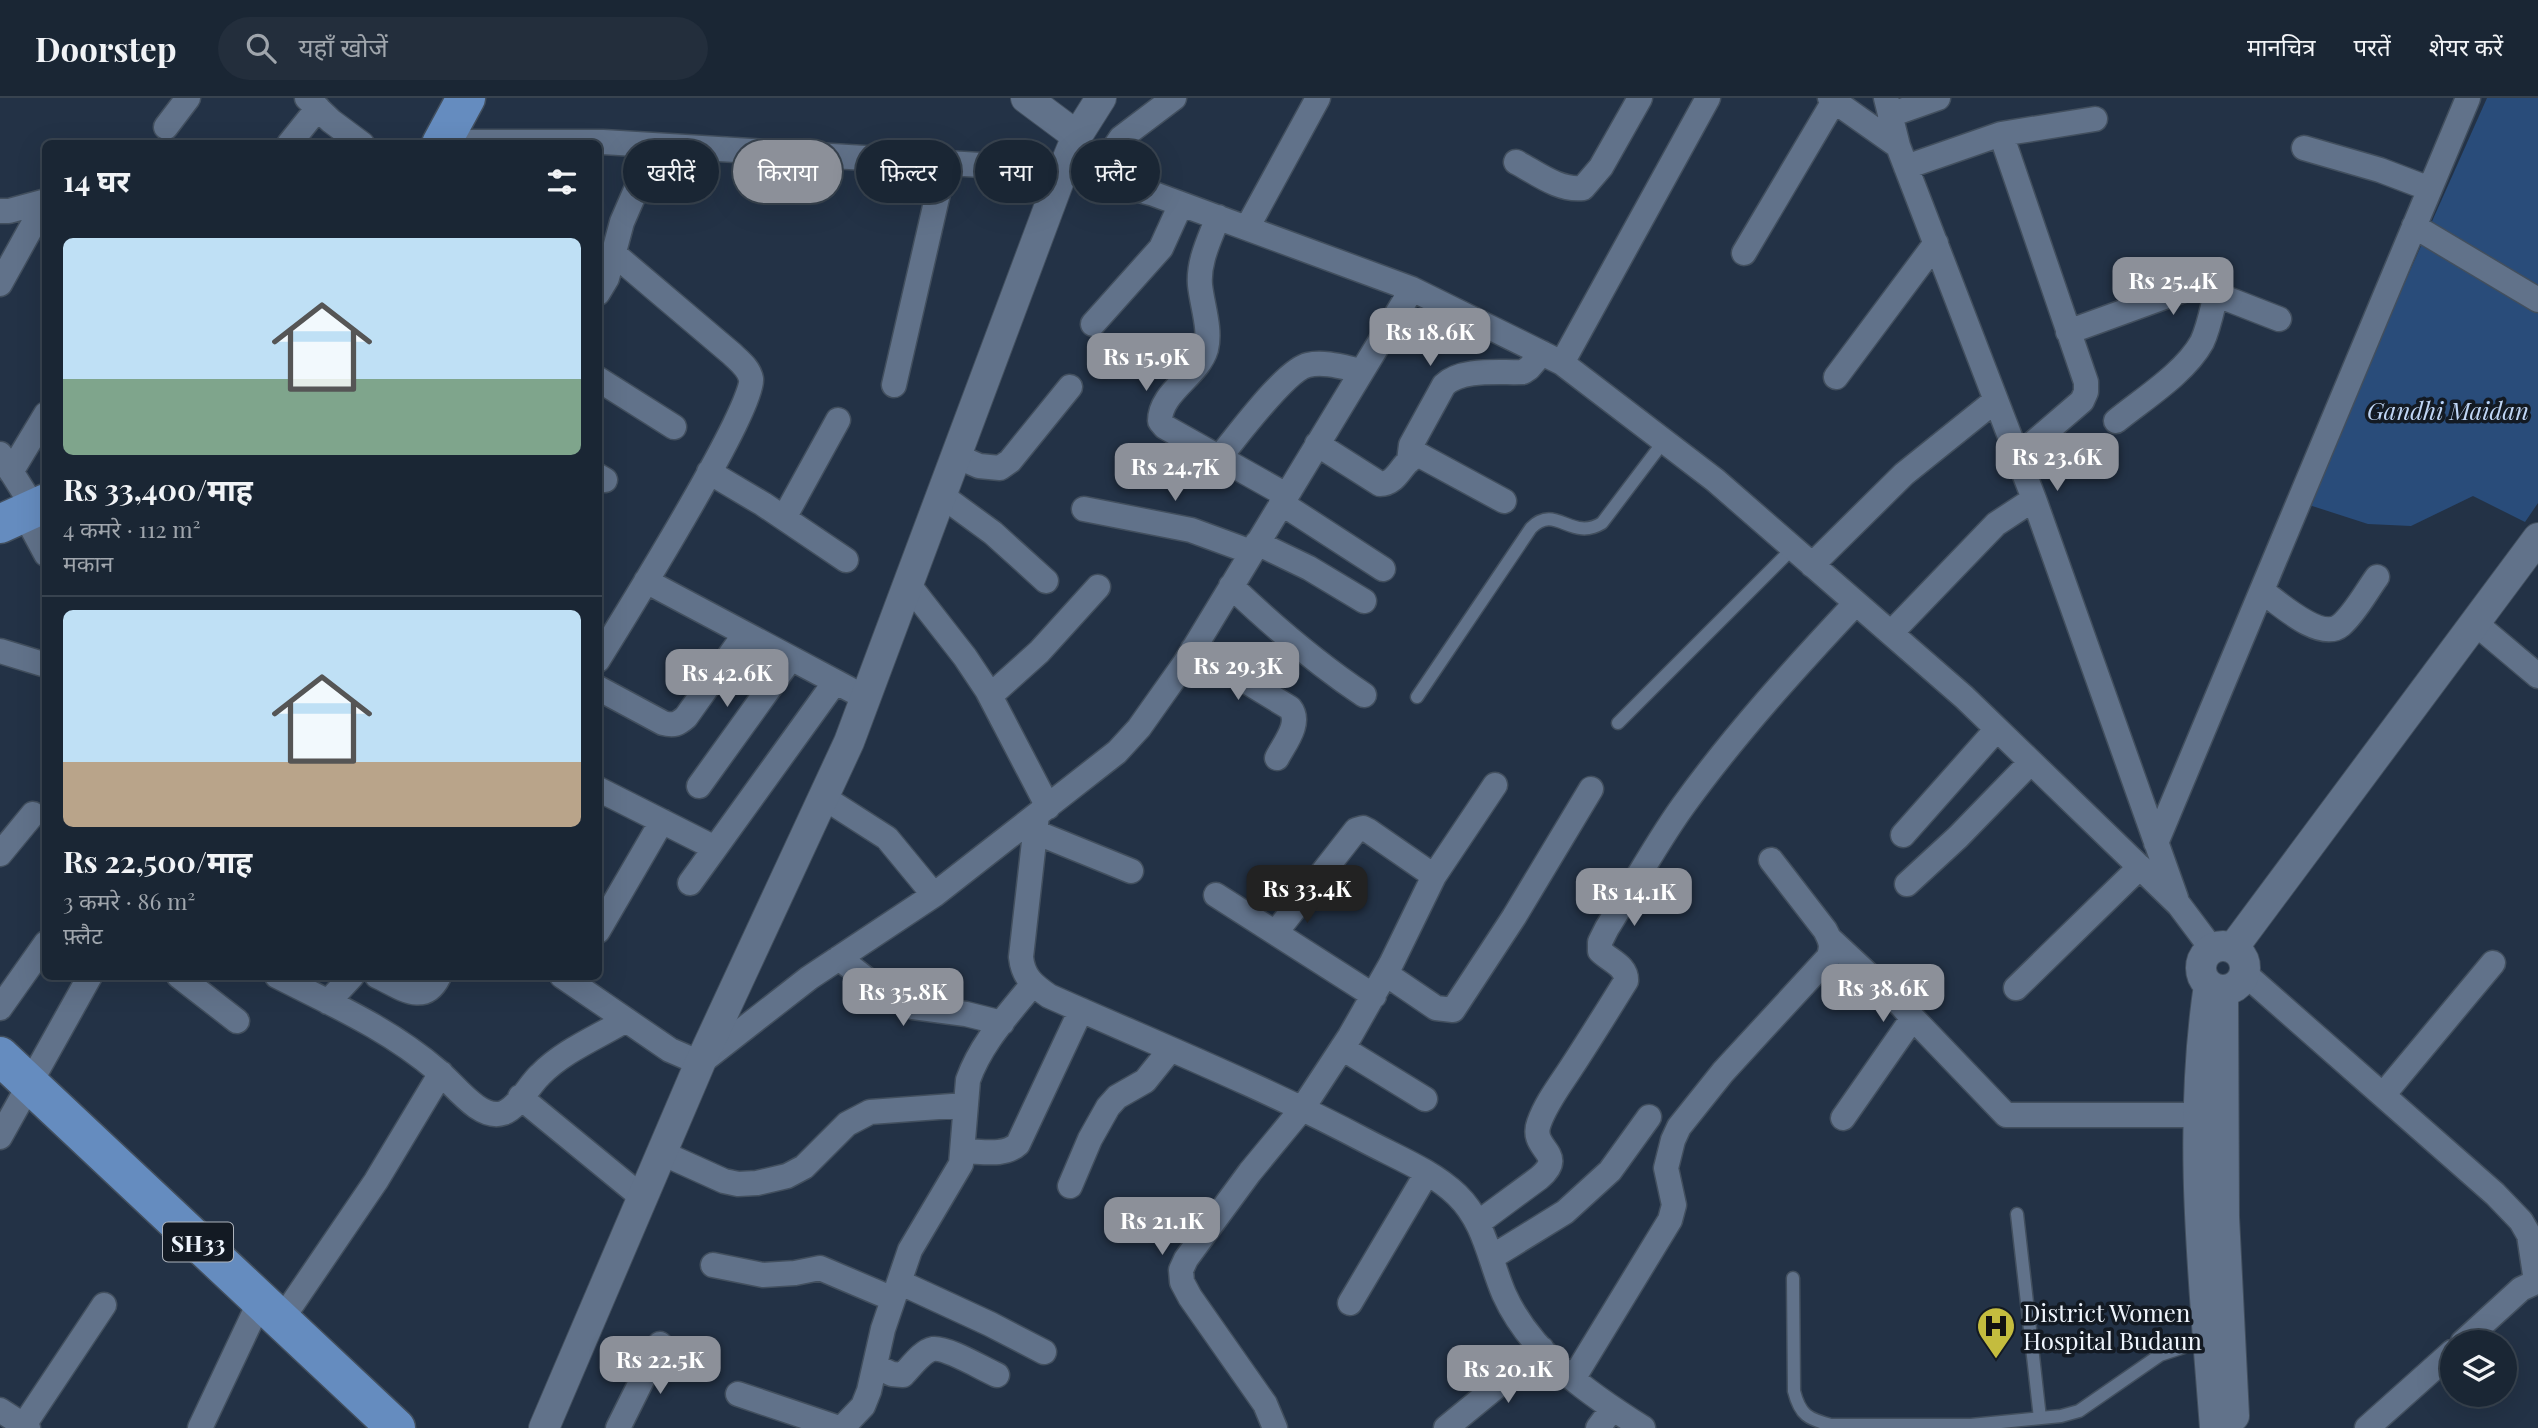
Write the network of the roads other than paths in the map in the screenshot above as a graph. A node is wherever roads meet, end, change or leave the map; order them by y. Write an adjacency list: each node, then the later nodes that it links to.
1 (188, 98): 15 (street)
2 (466, 98): 20 (main road)
3 (1026, 98): 17 (street)
4 (1101, 98): 17 (street)
5 (1174, 98): 21 (street)
6 (1318, 98): 42 (street)
7 (1640, 98): 28 (street)
8 (1708, 98): 54 (street)
9 (1938, 98): 13 (street)
10 (2468, 98): 32 (street)
11 (1832, 99): 26 (street); 45 (street)
12 (312, 103): 18 (street); 19 (street)
13 (1888, 107): 26 (street)
14 (2095, 119): 16 (street)
15 (166, 127)
16 (2001, 134): 26 (street); 53 (street)
17 (1077, 136): 30 (street)
18 (291, 140)
19 (356, 140)
20 (443, 140)
21 (1120, 140)
22 (602, 142): 23 (street)
23 (623, 144)
24 (2304, 148): 32 (street)
25 (719, 150): 27 (street)
26 (1902, 156): 43 (street)
27 (856, 158)
28 (1516, 162)
29 (961, 164): 30 (street)
30 (1063, 170): 31 (street); 67 (street)
31 (1071, 172)
32 (2430, 189): 41 (street)
33 (1160, 196): 37 (street)
34 (42, 202): 39 (street)
35 (630, 203): 44 (street)
36 (936, 203): 58 (street)
37 (1181, 204): 40 (street); 52 (street)
38 (42, 208): 46 (street)
39 (0, 211)
40 (1218, 217): 42 (street); 69 (street)
41 (2414, 226): 50 (street); 93 (street)
42 (1247, 228): 48 (street)
43 (1936, 243): 56 (street); 60 (street)
44 (613, 253): 47 (street); 72 (street)
45 (1744, 253)
46 (0, 284)
47 (602, 286)
48 (1412, 289): 54 (street); 55 (street)
49 (2216, 294): 51 (street); 53 (street); 63 (street)
50 (2538, 300)
51 (2279, 319)
52 (1093, 324)
53 (2068, 332): 68 (street)
54 (1552, 358): 65 (street); 70 (street)
55 (1362, 370): 66 (street); 69 (street)
56 (1836, 377)
57 (602, 382): 64 (street)
58 (894, 385)
59 (1070, 387): 67 (street)
60 (1996, 400): 68 (street); 85 (street)
61 (42, 419): 71 (street)
62 (838, 420): 79 (street)
63 (2116, 421)
64 (674, 427)
65 (1664, 441): 83 (street); 109 (lane)
66 (1317, 443): 70 (street); 74 (street)
67 (956, 456): 73 (street)
68 (2018, 456): 75 (street)
69 (1219, 458): 74 (street)
70 (1409, 461): 76 (street)
71 (6, 463): 78 (street)
72 (709, 472): 79 (street); 88 (street)
73 (941, 495): 89 (street); 90 (street)
74 (1284, 499): 82 (street); 86 (street)
75 (2035, 499): 97 (street); 124 (street)
76 (1504, 501)
77 (1084, 509): 82 (street)
78 (26, 512): 81 (street)
79 (784, 518): 84 (street)
80 (2538, 538): 96 (street)
81 (42, 546)
82 (1254, 547): 91 (street); 94 (street)
83 (1793, 548): 85 (street); 111 (lane)
84 (846, 560)
85 (1812, 565): 95 (street)
86 (1383, 569)
87 (2377, 578): 93 (street)
88 (646, 581): 98 (street); 101 (street)
89 (1046, 582)
90 (908, 584): 108 (street); 110 (street)
91 (1231, 586): 99 (street); 107 (street)
92 (1098, 587): 108 (street)
93 (2262, 591): 124 (street)
94 (1364, 601)
95 (1856, 603): 97 (street); 182 (street)
96 (2475, 623): 104 (street); 142 (street)
97 (1891, 633): 112 (street)
98 (745, 634): 102 (street); 106 (street)
99 (1193, 649): 113 (street); 121 (street)
100 (0, 650): 103 (street)
101 (602, 653)
102 (791, 659): 105 (street); 116 (street)
103 (42, 663)
104 (2538, 676)
105 (835, 682): 110 (street); 125 (street)
106 (602, 690)
107 (1364, 695)
108 (990, 696): 121 (street)
109 (1417, 697)
110 (866, 698): 119 (street)
111 (1618, 723)
112 (1997, 729): 114 (street); 123 (street)
113 (1277, 758)
114 (2031, 762): 128 (street); 132 (street)
115 (1495, 785): 130 (street)
116 (699, 786)
117 (1591, 789): 143 (street)
118 (602, 791): 122 (street)
119 (823, 797): 133 (street); 164 (street)
120 (33, 814): 126 (street)
121 (1040, 818): 129 (street); 133 (street); 151 (street)
122 (662, 821): 125 (street); 136 (street)
123 (1903, 835)
124 (2156, 843): 135 (street)
125 (715, 848): 131 (street)
126 (0, 854)
127 (1771, 860): 138 (street)
128 (2140, 867): 135 (street); 152 (street)
129 (1131, 871)
130 (1434, 876): 137 (street); 143 (street)
131 (690, 883)
132 (1907, 884)
133 (934, 895): 140 (street)
134 (1216, 895): 137 (street)
135 (2179, 905): 142 (street)
136 (602, 924)
137 (1276, 932): 153 (street)
138 (1831, 940): 157 (street); 199 (street)
139 (42, 949): 155 (street)
140 (839, 958): 160 (street); 164 (street)
141 (2493, 963): 167 (street)
142 (2224, 969): 167 (street); 172 (street); 214 (street)
143 (1386, 974): 153 (street)
144 (88, 980): 166 (street)
145 (184, 980): 159 (street)
146 (285, 980): 154 (street)
147 (348, 980): 154 (street)
148 (386, 980): 149 (street)
149 (437, 980)
150 (571, 980): 158 (street)
151 (1032, 985): 156 (street); 160 (street)
152 (2016, 988)
153 (1374, 996): 161 (street)
154 (328, 1002): 165 (street)
155 (0, 1008)
156 (1081, 1010): 162 (street); 176 (street)
157 (1909, 1014): 172 (street); 174 (street)
158 (626, 1020): 164 (street); 168 (street)
159 (237, 1021)
160 (1002, 1023): 170 (street)
161 (1342, 1048): 169 (street); 171 (street)
162 (1170, 1050): 171 (street); 179 (street)
163 (0, 1056): 166 (main road, SH33)
164 (700, 1063): 177 (street)
165 (440, 1073): 168 (street); 190 (street)
166 (30, 1084): 175 (street); 190 (main road, SH33)
167 (2383, 1095): 186 (street)
168 (520, 1097): 180 (street)
169 (1425, 1099)
170 (966, 1105): 176 (street); 177 (street)
171 (1302, 1109): 178 (street); 210 (street)
172 (2199, 1115): 192 (street)
173 (1649, 1117): 183 (street)
174 (1843, 1118)
175 (0, 1137)
176 (963, 1151): 187 (street)
177 (662, 1153): 180 (street)
178 (1427, 1173): 182 (street); 188 (street)
179 (1070, 1186)
180 (643, 1198): 207 (street)
181 (2017, 1214): 203 (lane)
182 (1478, 1223): 183 (street)
183 (1492, 1257): 194 (street)
184 (713, 1265): 187 (street)
185 (1793, 1278): 203 (lane)
186 (2537, 1281): 191 (street)
187 (896, 1290): 195 (street); 197 (street)
188 (1350, 1303)
189 (104, 1305): 204 (street)
190 (271, 1309): 205 (street); 206 (main road, SH33)
191 (2476, 1330)
192 (2208, 1339): 203 (lane); 213 (street)
193 (660, 1344): 208 (street)
194 (1542, 1349): 199 (street); 211 (street)
195 (1044, 1352)
196 (2440, 1363): 215 (street)
197 (875, 1366): 198 (street); 209 (street)
198 (997, 1375)
199 (1573, 1378): 202 (street)
200 (738, 1394): 209 (street)
201 (0, 1410): 204 (street)
202 (1605, 1418): 212 (street)
203 (2039, 1418)
204 (26, 1427)
205 (200, 1428)
206 (396, 1428)
207 (544, 1428)
208 (618, 1428)
209 (841, 1428)
210 (1275, 1428)
211 (1446, 1428)
212 (1643, 1428)
213 (2215, 1428)
214 (2234, 1428)
215 (2367, 1428)

